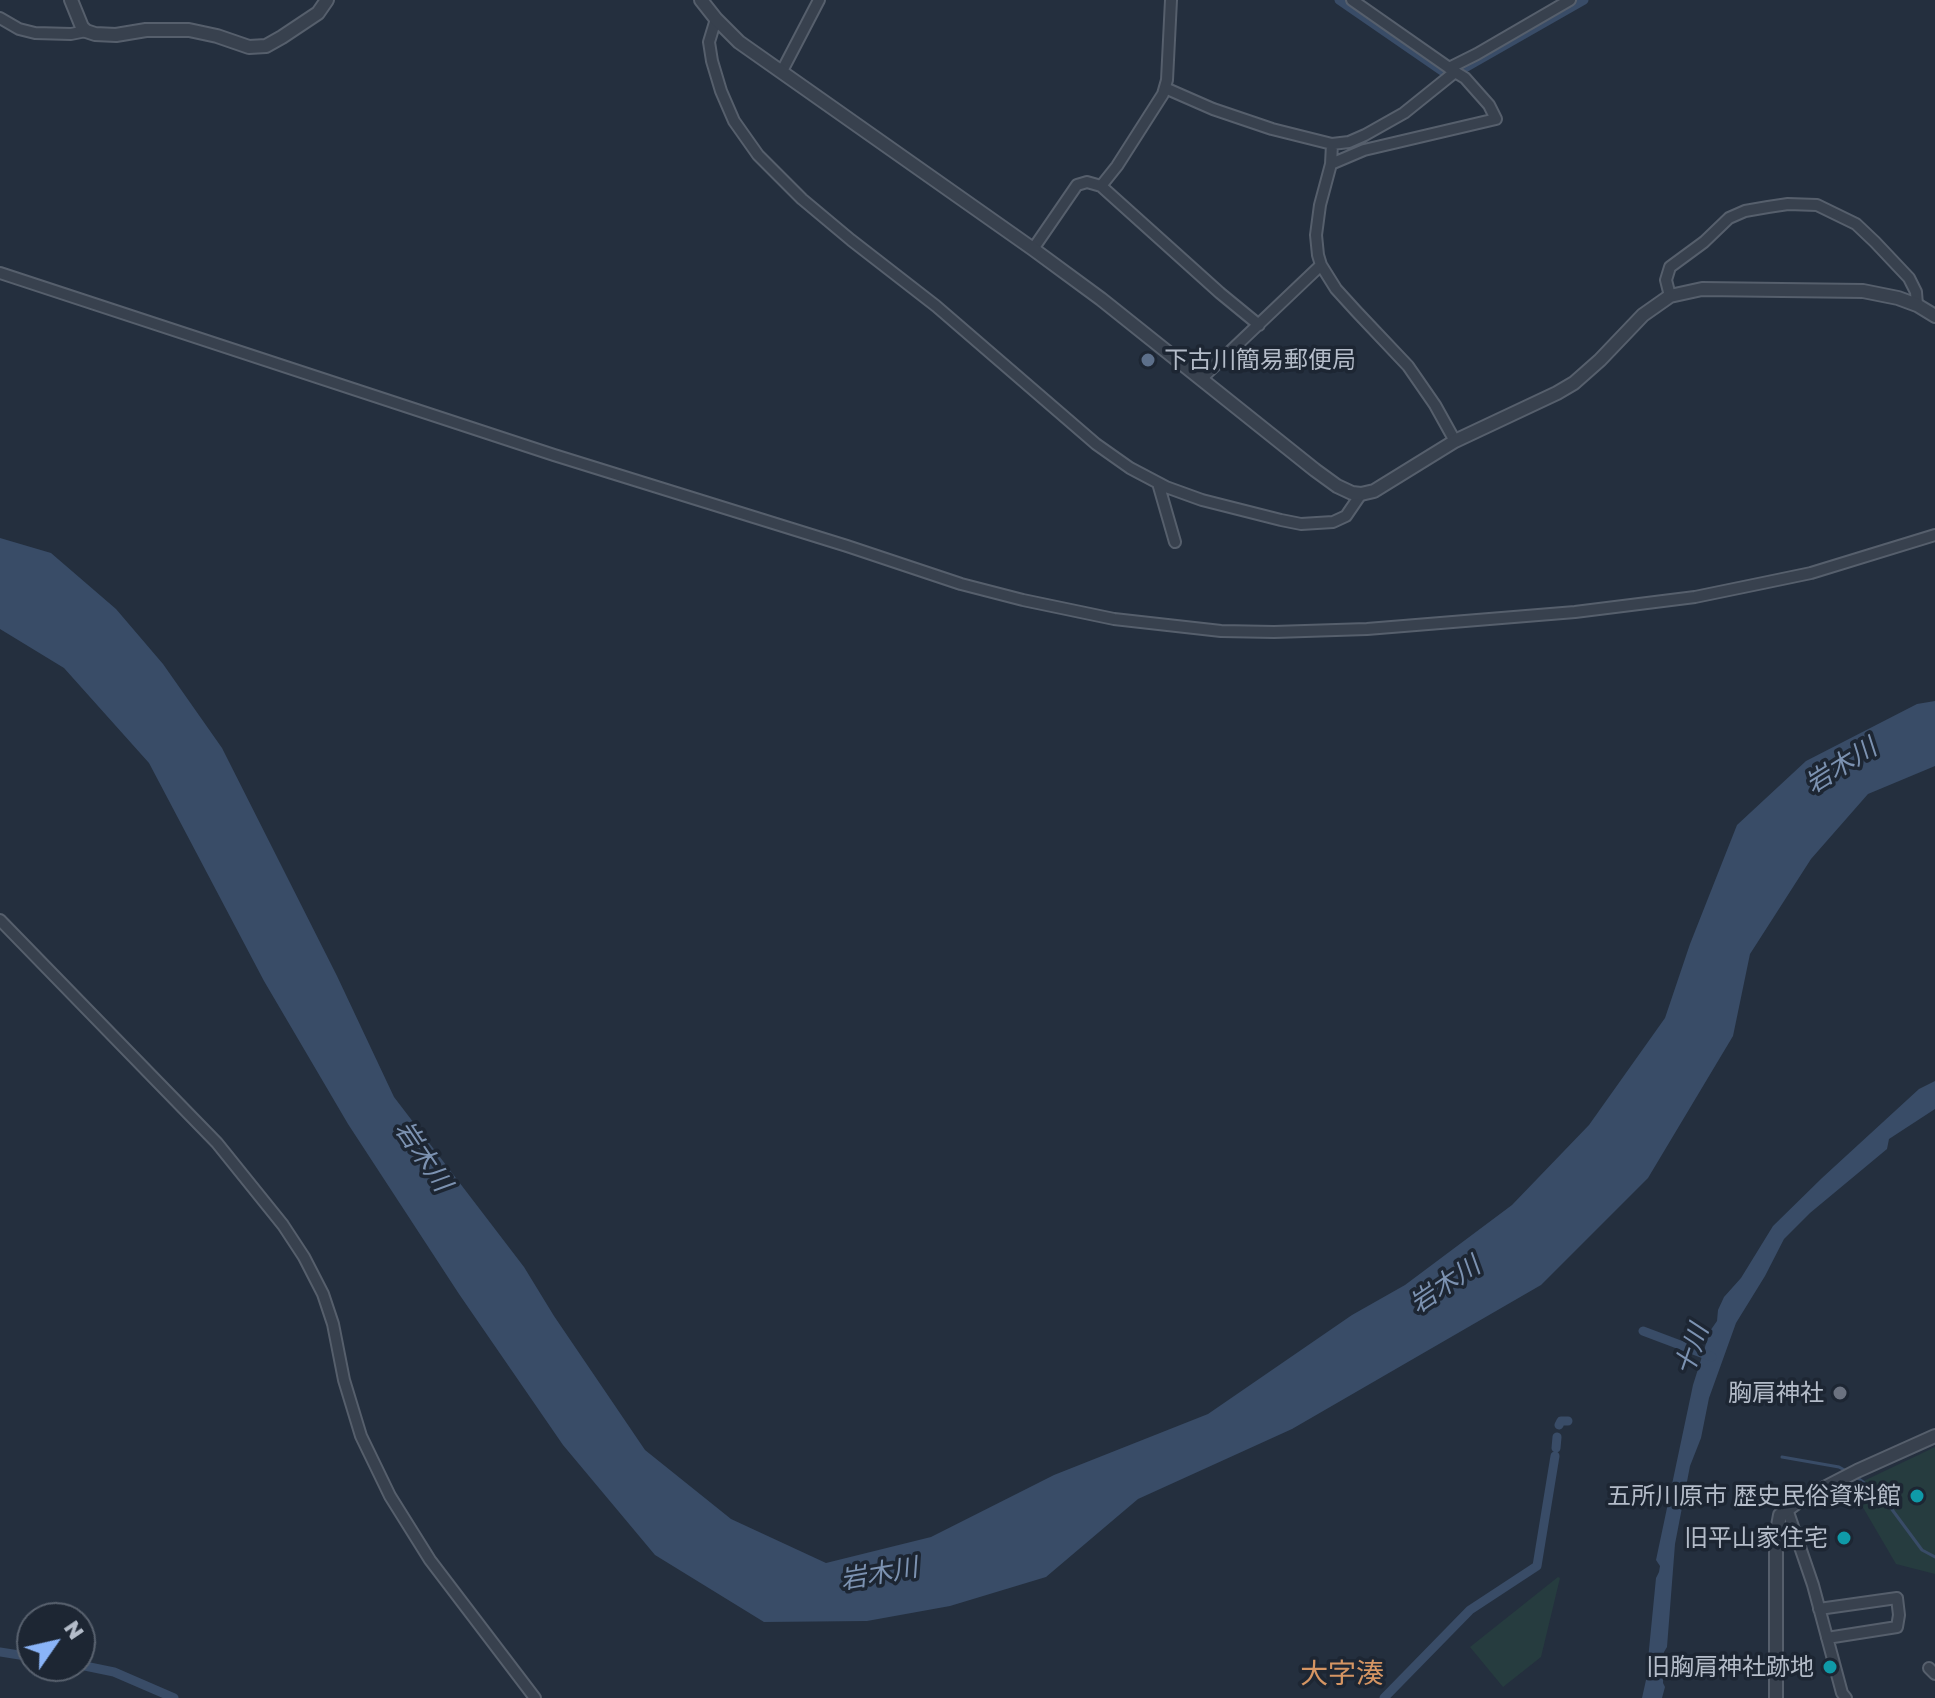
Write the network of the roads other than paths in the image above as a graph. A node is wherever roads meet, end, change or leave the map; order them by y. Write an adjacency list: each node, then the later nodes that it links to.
1 (71, 0): 10 (street)
2 (327, 0): 10 (street)
3 (701, 0): 9 (street)
4 (819, 0): 12 (street)
5 (1171, 0): 13 (street)
6 (1352, 0): 11 (street)
7 (1570, 0): 11 (street)
8 (0, 18): 10 (street)
9 (716, 19): 12 (street); 26 (street)
10 (86, 31)
11 (1452, 70): 14 (street); 15 (street)
12 (782, 71): 17 (street)
13 (1165, 88): 14 (street); 16 (street)
14 (1332, 144): 15 (street)
15 (1331, 164): 18 (street)
16 (1101, 186): 17 (street); 23 (street)
17 (1033, 249): 24 (street)
18 (1321, 265): 23 (street); 25 (street)
19 (0, 273): 28 (street)
20 (1670, 296): 21 (street); 21 (street); 25 (street)
21 (1917, 305): 22 (street)
22 (1935, 316)
23 (1259, 325): 24 (street)
24 (1201, 379): 27 (street)
25 (1455, 441): 27 (street)
26 (1158, 483): 27 (street); 29 (street)
27 (1361, 494)
28 (1935, 535)
29 (1175, 542)
30 (0, 920): 35 (street)
31 (1935, 1436): 32 (street)
32 (1787, 1509): 33 (street); 36 (street)
33 (1819, 1609): 34 (street); 34 (street)
34 (1827, 1638): 37 (street)
35 (535, 1698)
36 (1776, 1698)
37 (1846, 1698)

